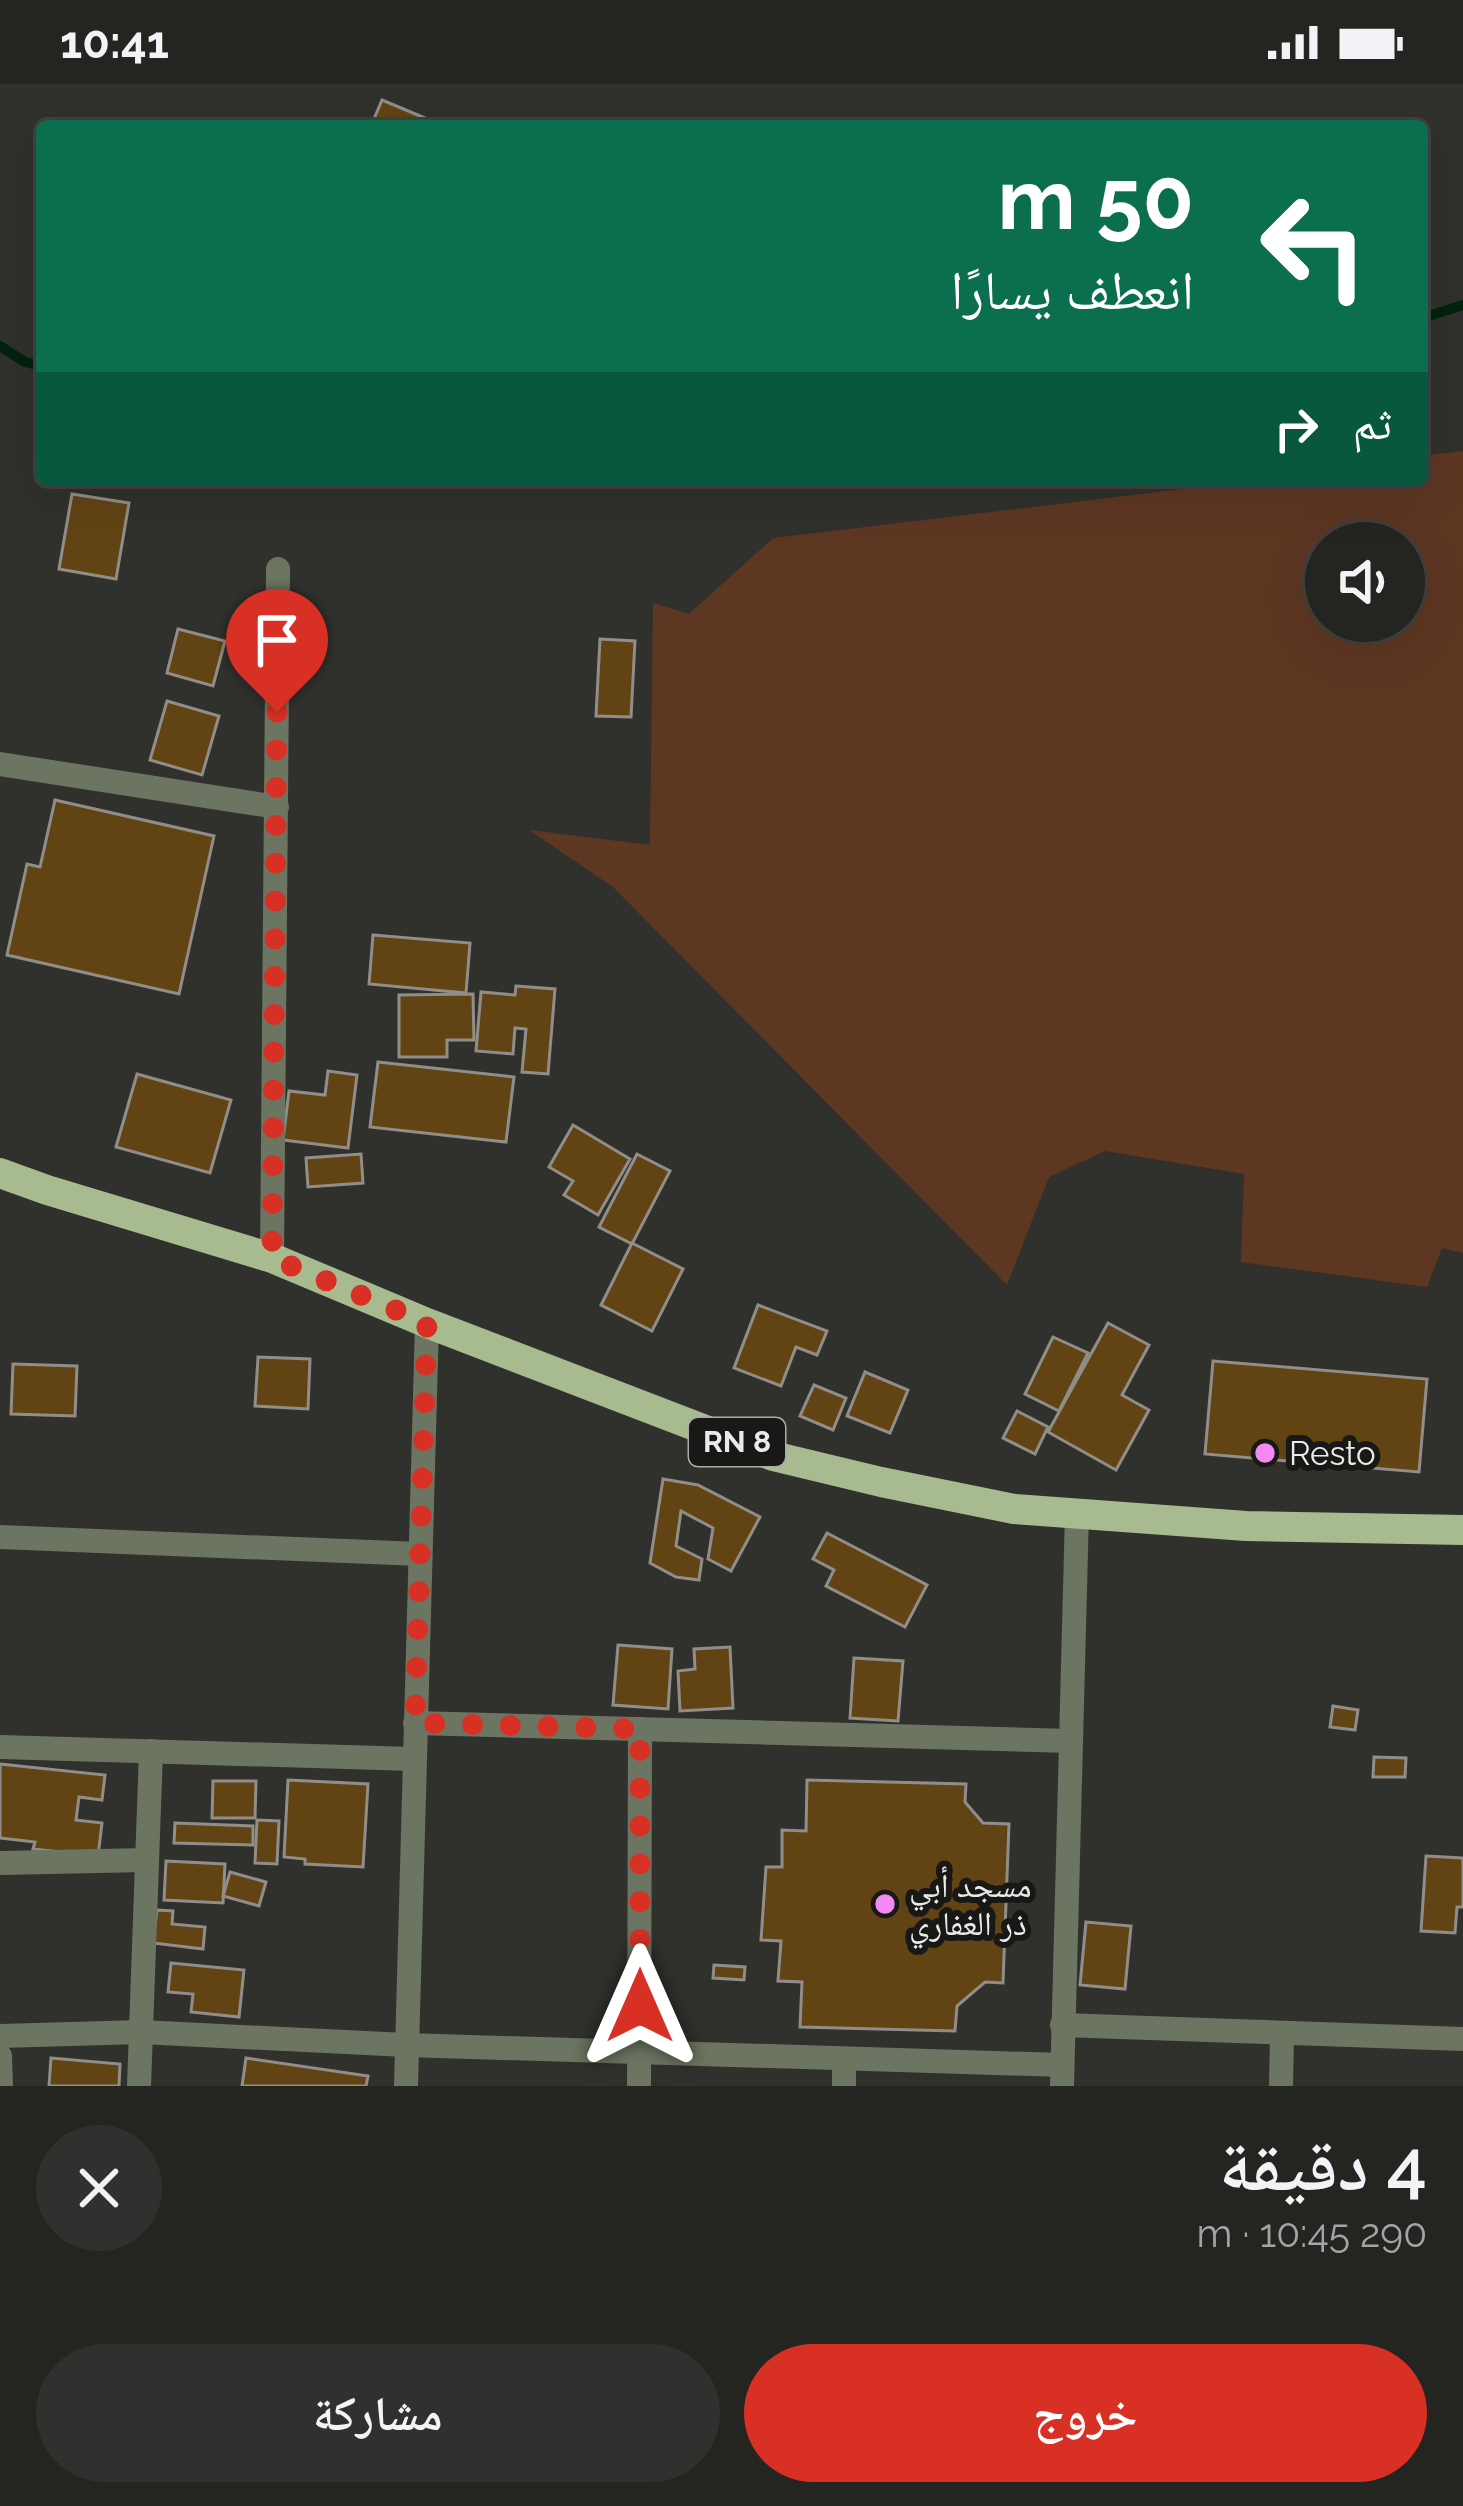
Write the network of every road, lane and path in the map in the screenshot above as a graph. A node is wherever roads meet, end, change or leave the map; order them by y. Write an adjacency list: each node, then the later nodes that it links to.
1 (278, 569): 3 (street)
2 (0, 764): 3 (street)
3 (277, 807): 7 (street)
4 (0, 1174): 5 (main road, RN 8)
5 (47, 1190): 6 (main road, RN 8); 7 (main road, RN 8)
6 (0, 1194)
7 (272, 1258): 8 (main road, RN 8)
8 (427, 1323): 9 (main road, RN 8); 12 (street)
9 (1077, 1513): 10 (main road, RN 8); 15 (street)
10 (1463, 1530)
11 (0, 1538): 12 (street)
12 (419, 1554): 13 (street)
13 (415, 1723): 14 (street); 18 (street)
14 (640, 1729): 15 (street); 27 (street)
15 (1070, 1741): 21 (street)
16 (0, 1747): 17 (street)
17 (151, 1751): 18 (street); 19 (street)
18 (414, 1759): 26 (street)
19 (147, 1859): 20 (street); 22 (street)
20 (0, 1863)
21 (1062, 2025): 23 (street); 30 (street)
22 (141, 2032): 24 (street); 26 (street); 32 (street)
23 (1282, 2034): 25 (street); 36 (street)
24 (0, 2036)
25 (1463, 2039)
26 (406, 2045): 27 (street); 33 (street)
27 (640, 2053): 29 (street); 34 (street)
28 (0, 2056): 31 (street)
29 (844, 2059): 30 (street); 35 (street)
30 (1062, 2076)
31 (1, 2086)
32 (139, 2086)
33 (406, 2086)
34 (639, 2086)
35 (844, 2086)
36 (1281, 2086)

